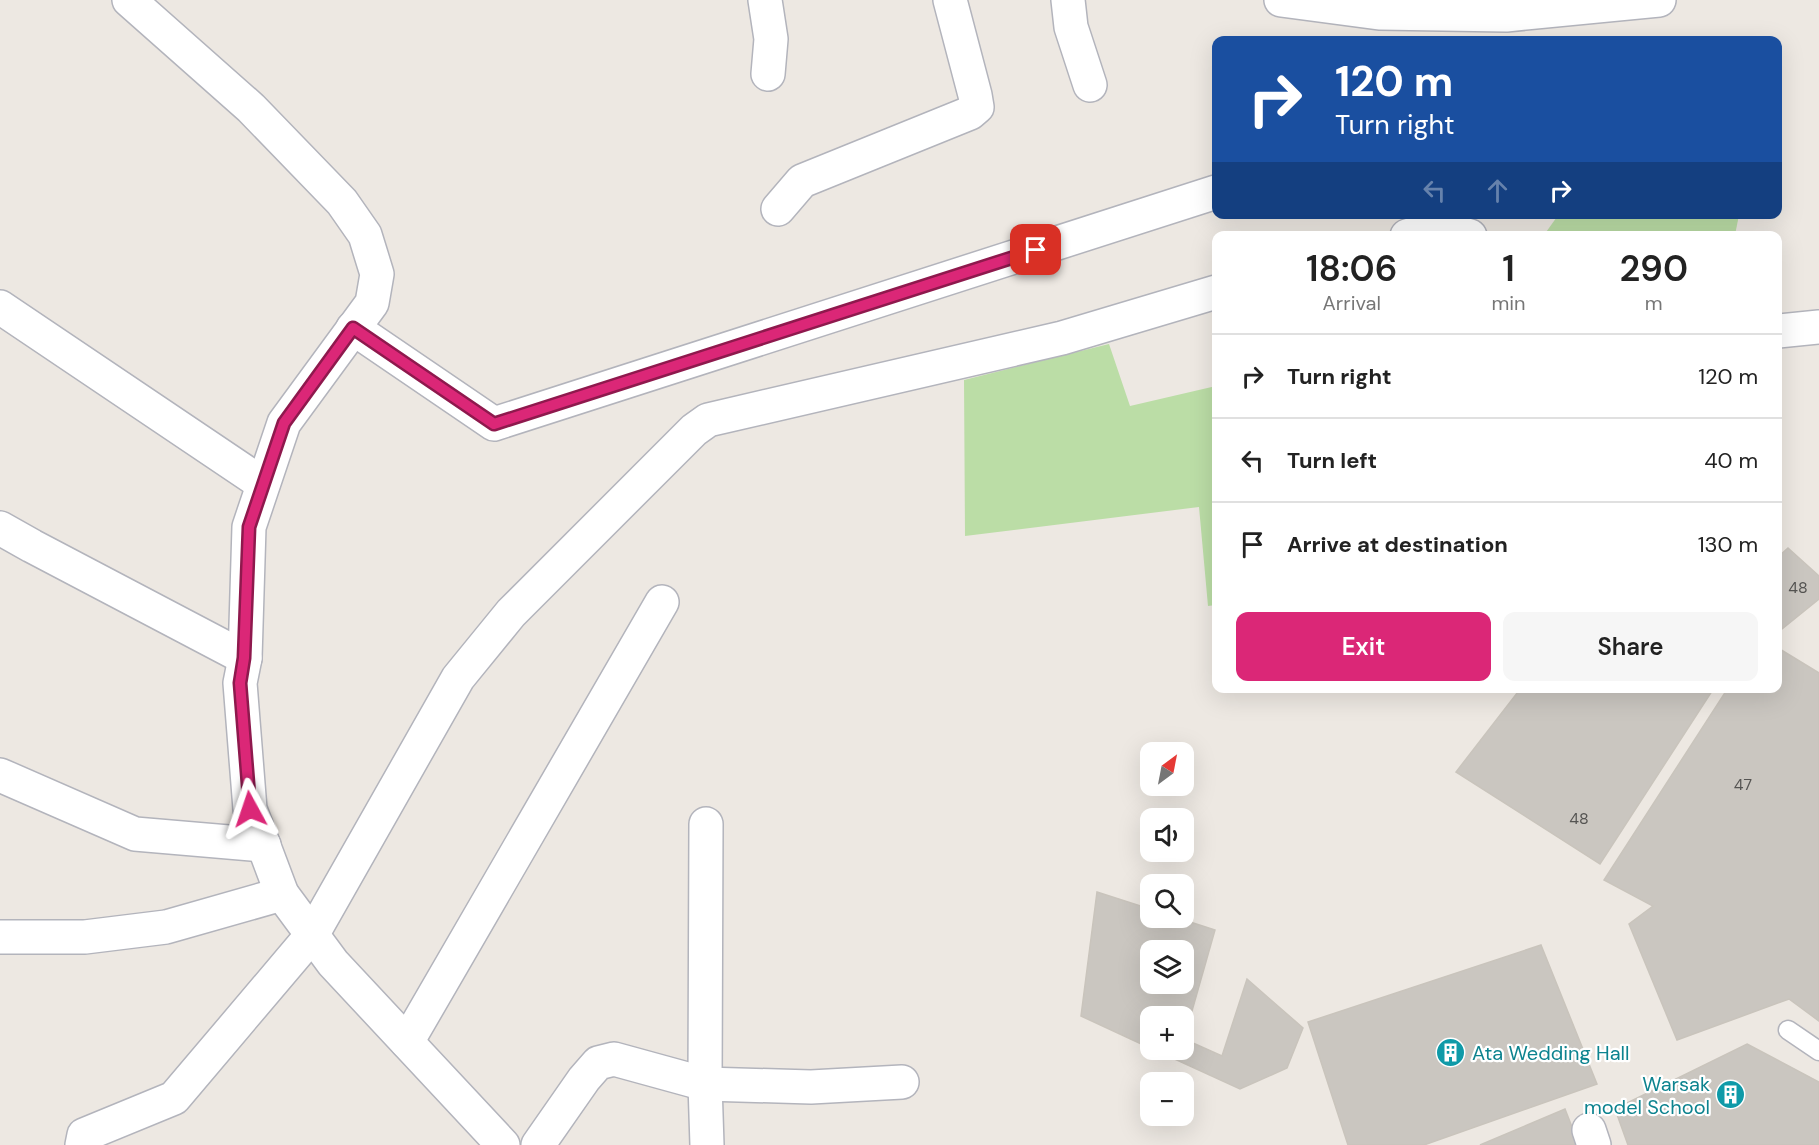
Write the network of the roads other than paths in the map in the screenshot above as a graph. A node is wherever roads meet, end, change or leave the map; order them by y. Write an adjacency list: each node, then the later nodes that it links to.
1 (129, 0): 16 (street)
2 (765, 0): 7 (street)
3 (950, 0): 10 (street)
4 (1068, 0): 8 (street)
5 (1281, 0): 6 (street)
6 (1659, 0)
7 (768, 74)
8 (1090, 86)
9 (1212, 193): 16 (street)
10 (778, 209)
11 (1423, 231): 12 (street)
12 (1452, 231)
13 (1212, 293): 26 (street)
14 (0, 307): 18 (street)
15 (1819, 327): 17 (street)
16 (353, 328): 18 (street)
17 (1782, 331)
18 (263, 484): 21 (street)
19 (0, 528): 21 (street)
20 (662, 602): 29 (street)
21 (244, 658): 24 (street)
22 (0, 775): 24 (street)
23 (706, 824): 32 (street)
24 (264, 845): 25 (street)
25 (282, 894): 26 (street); 27 (street)
26 (312, 935): 29 (street); 33 (street)
27 (0, 937)
28 (1788, 1030): 30 (lane)
29 (407, 1042): 34 (street)
30 (1819, 1051)
31 (902, 1082): 32 (street)
32 (705, 1084): 35 (street); 36 (street)
33 (82, 1145)
34 (503, 1145)
35 (538, 1145)
36 (707, 1145)

